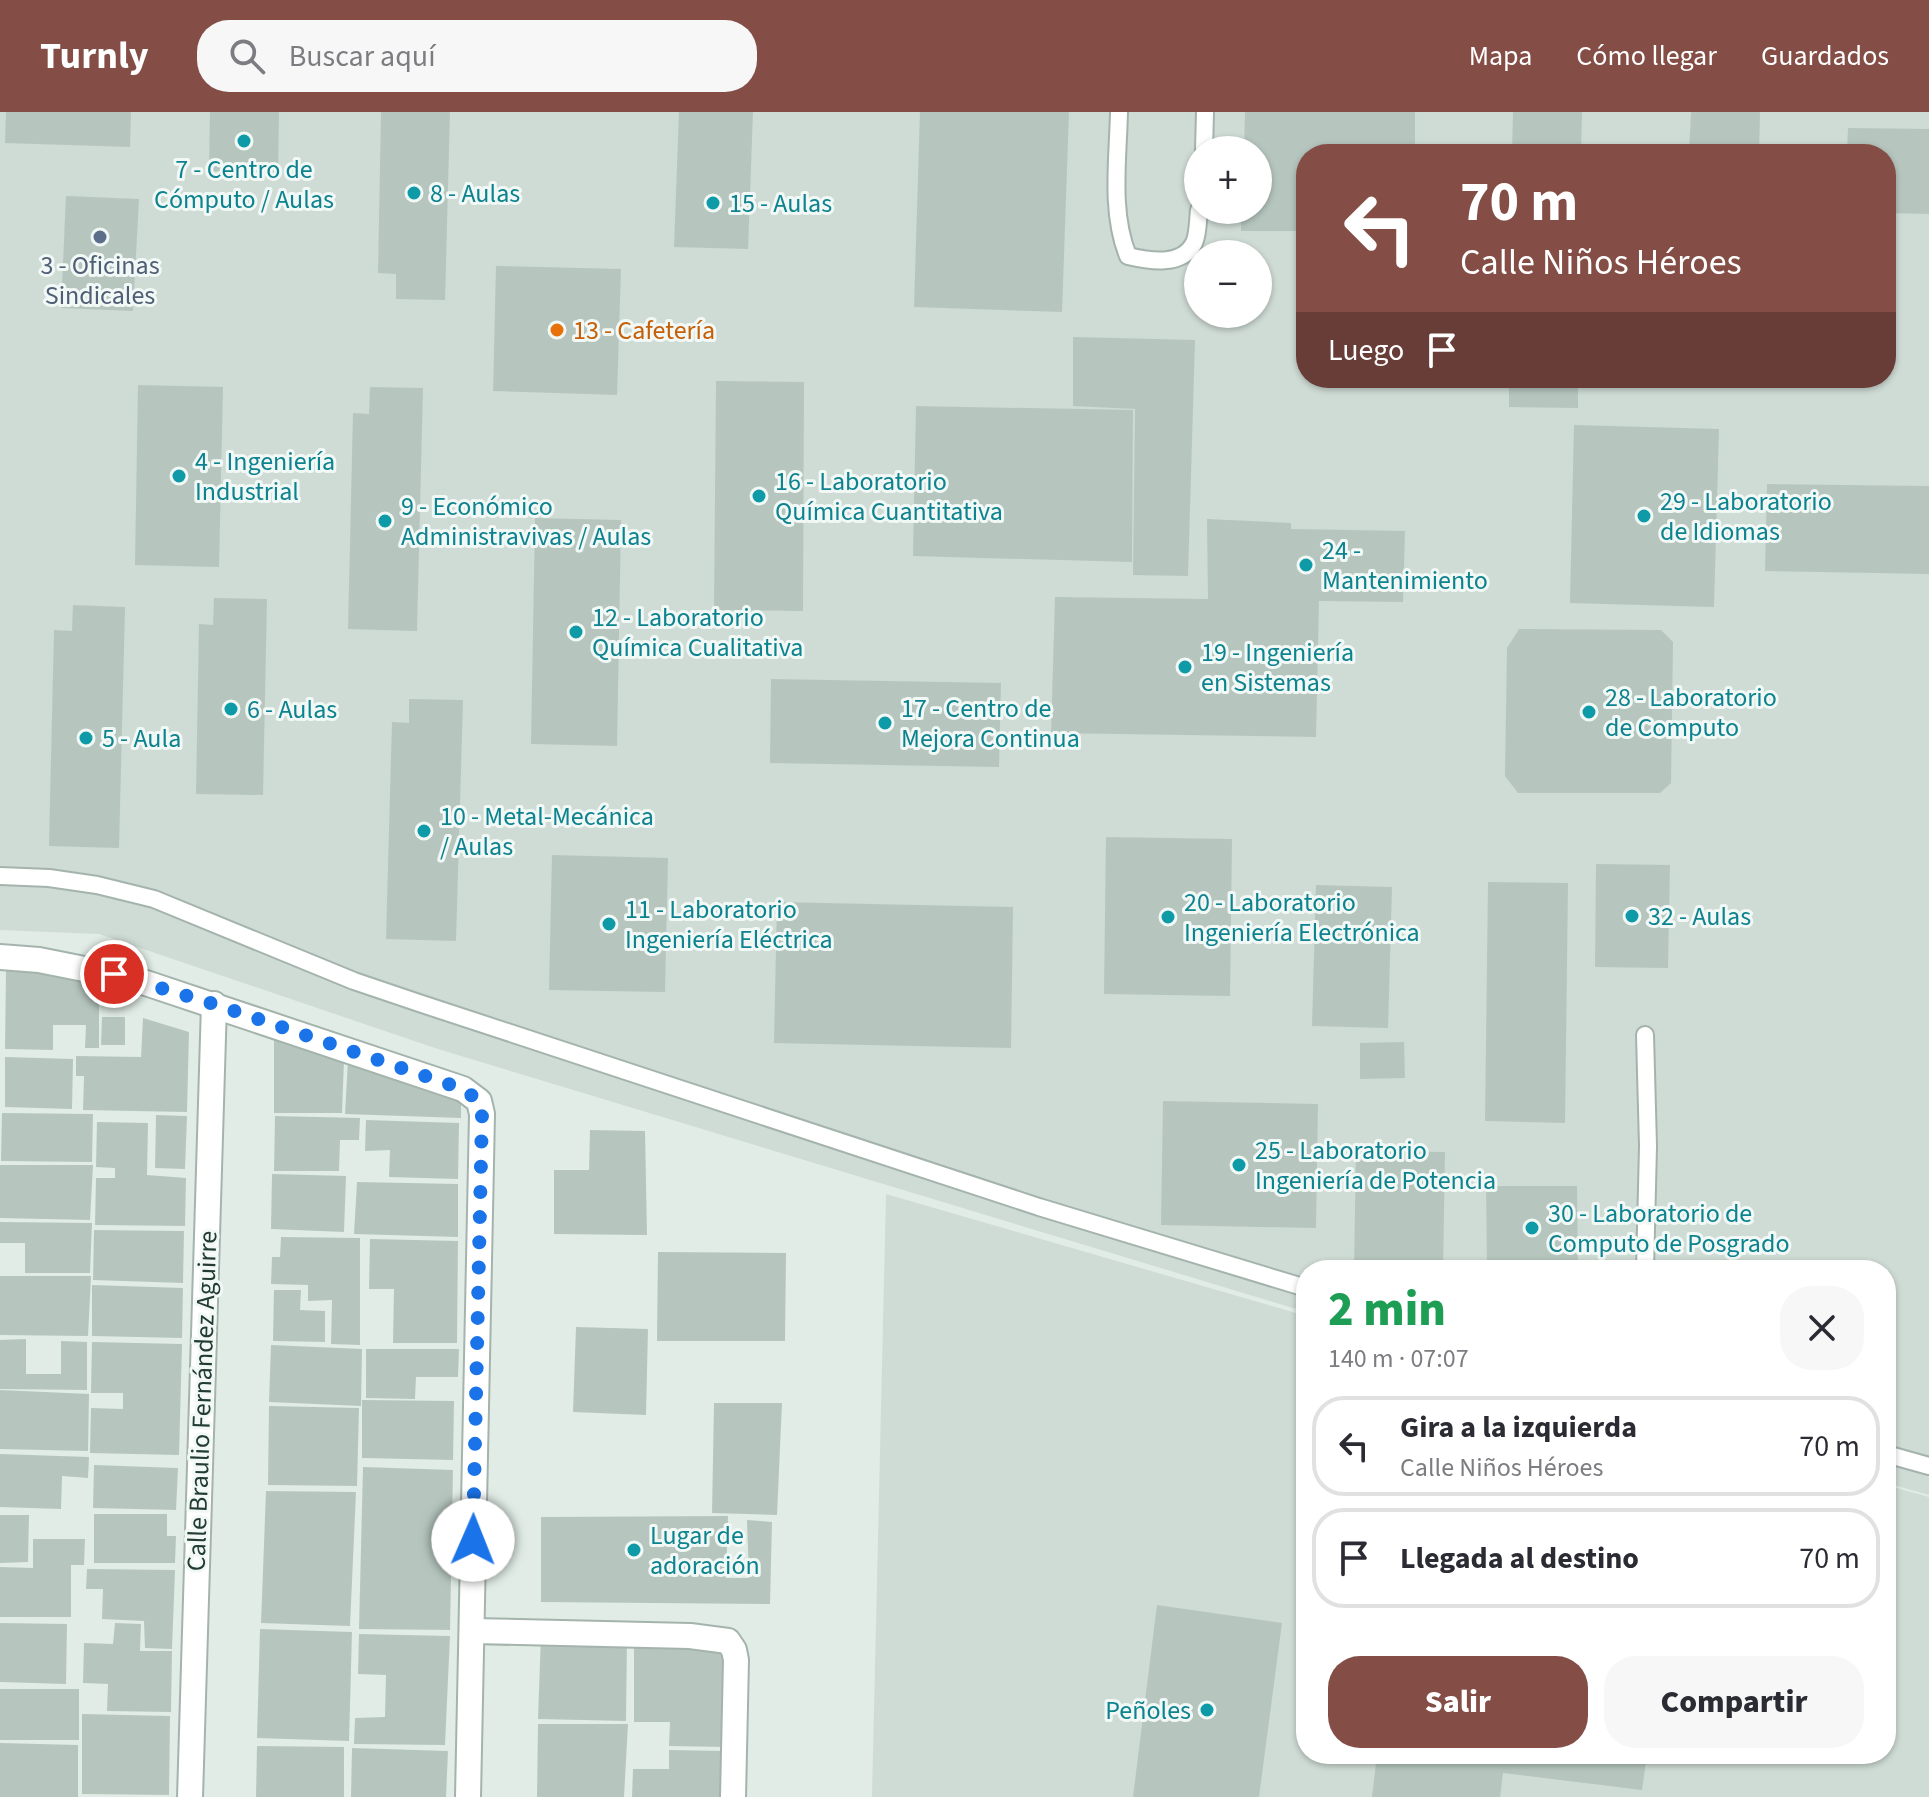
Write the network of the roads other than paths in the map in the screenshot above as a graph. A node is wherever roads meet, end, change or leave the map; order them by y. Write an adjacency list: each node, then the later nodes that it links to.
1 (1119, 112): 4 (lane)
2 (1205, 112): 3 (lane)
3 (1204, 136)
4 (1197, 224)
5 (0, 876): 10 (lane)
6 (0, 957): 7 (street)
7 (214, 1004): 13 (street); 14 (street, Calle Braulio Fernández Aguirre)
8 (1645, 1035): 9 (lane)
9 (1645, 1260)
10 (1296, 1285)
11 (1896, 1457): 12 (lane)
12 (1929, 1466)
13 (472, 1631): 15 (street); 16 (street)
14 (190, 1797)
15 (468, 1797)
16 (733, 1797)

